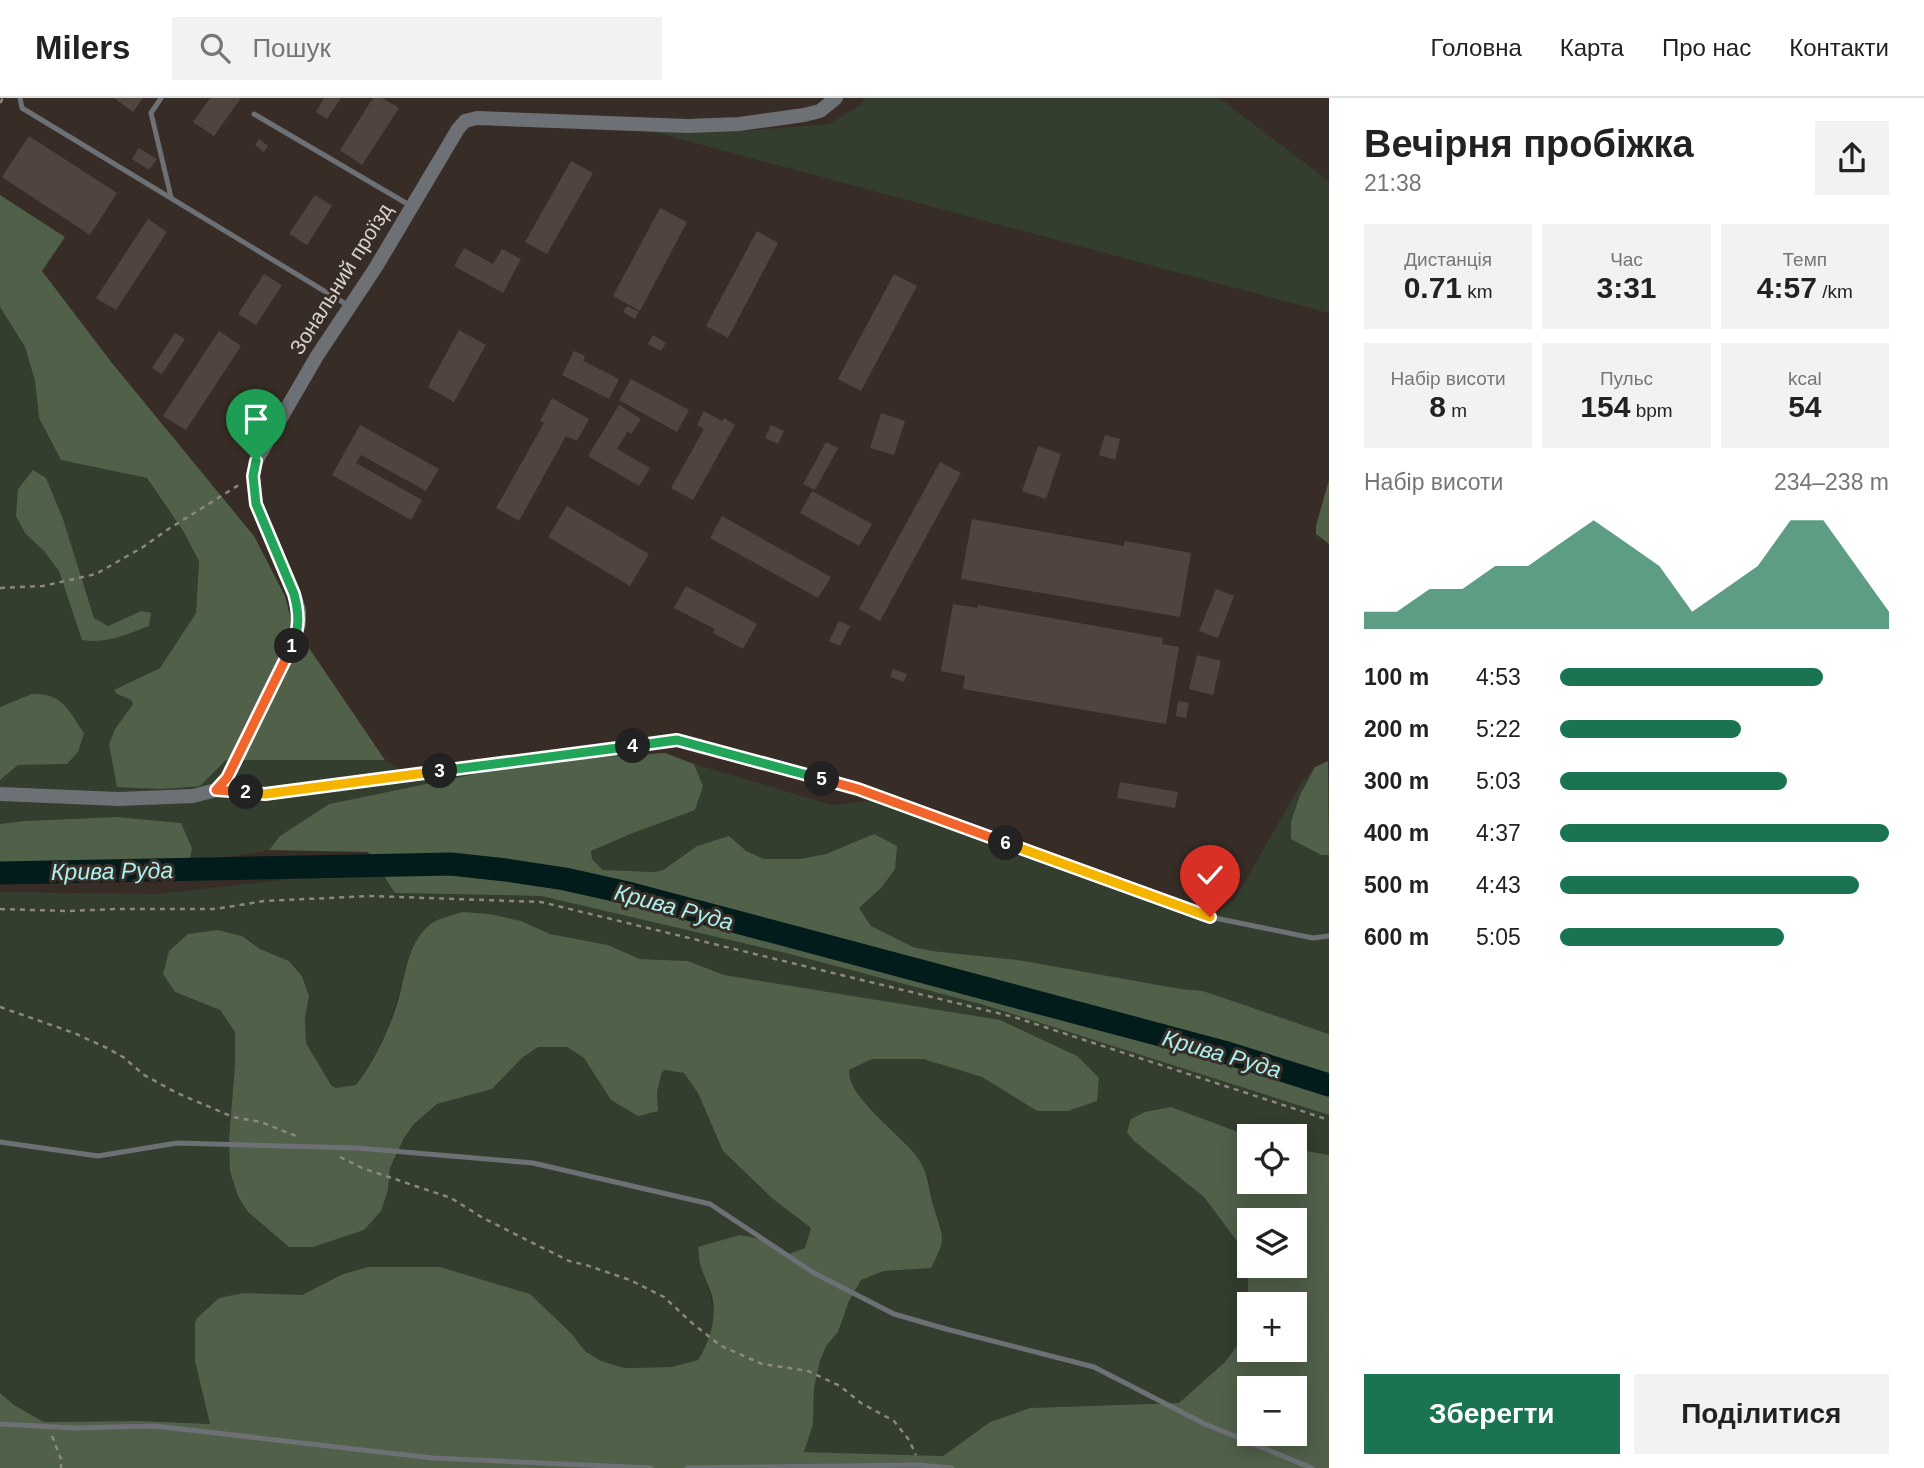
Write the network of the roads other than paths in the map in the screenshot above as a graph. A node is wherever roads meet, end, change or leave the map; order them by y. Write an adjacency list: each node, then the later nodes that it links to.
1 (20, 98): 5 (lane)
2 (161, 98): 5 (lane)
3 (831, 102): 6 (street, Зональний проїзд)
4 (254, 114): 6 (lane)
5 (171, 197): 7 (lane)
6 (412, 207): 7 (street, Зональний проїзд)
7 (350, 307): 8 (street, Зональний проїзд)
8 (216, 790): 9 (street); 10 (lane)
9 (0, 794)
10 (1329, 936)
11 (0, 1142): 16 (lane)
12 (0, 1424): 13 (lane)
13 (651, 1468)
14 (687, 1468): 15 (lane)
15 (952, 1468)
16 (1312, 1468)

